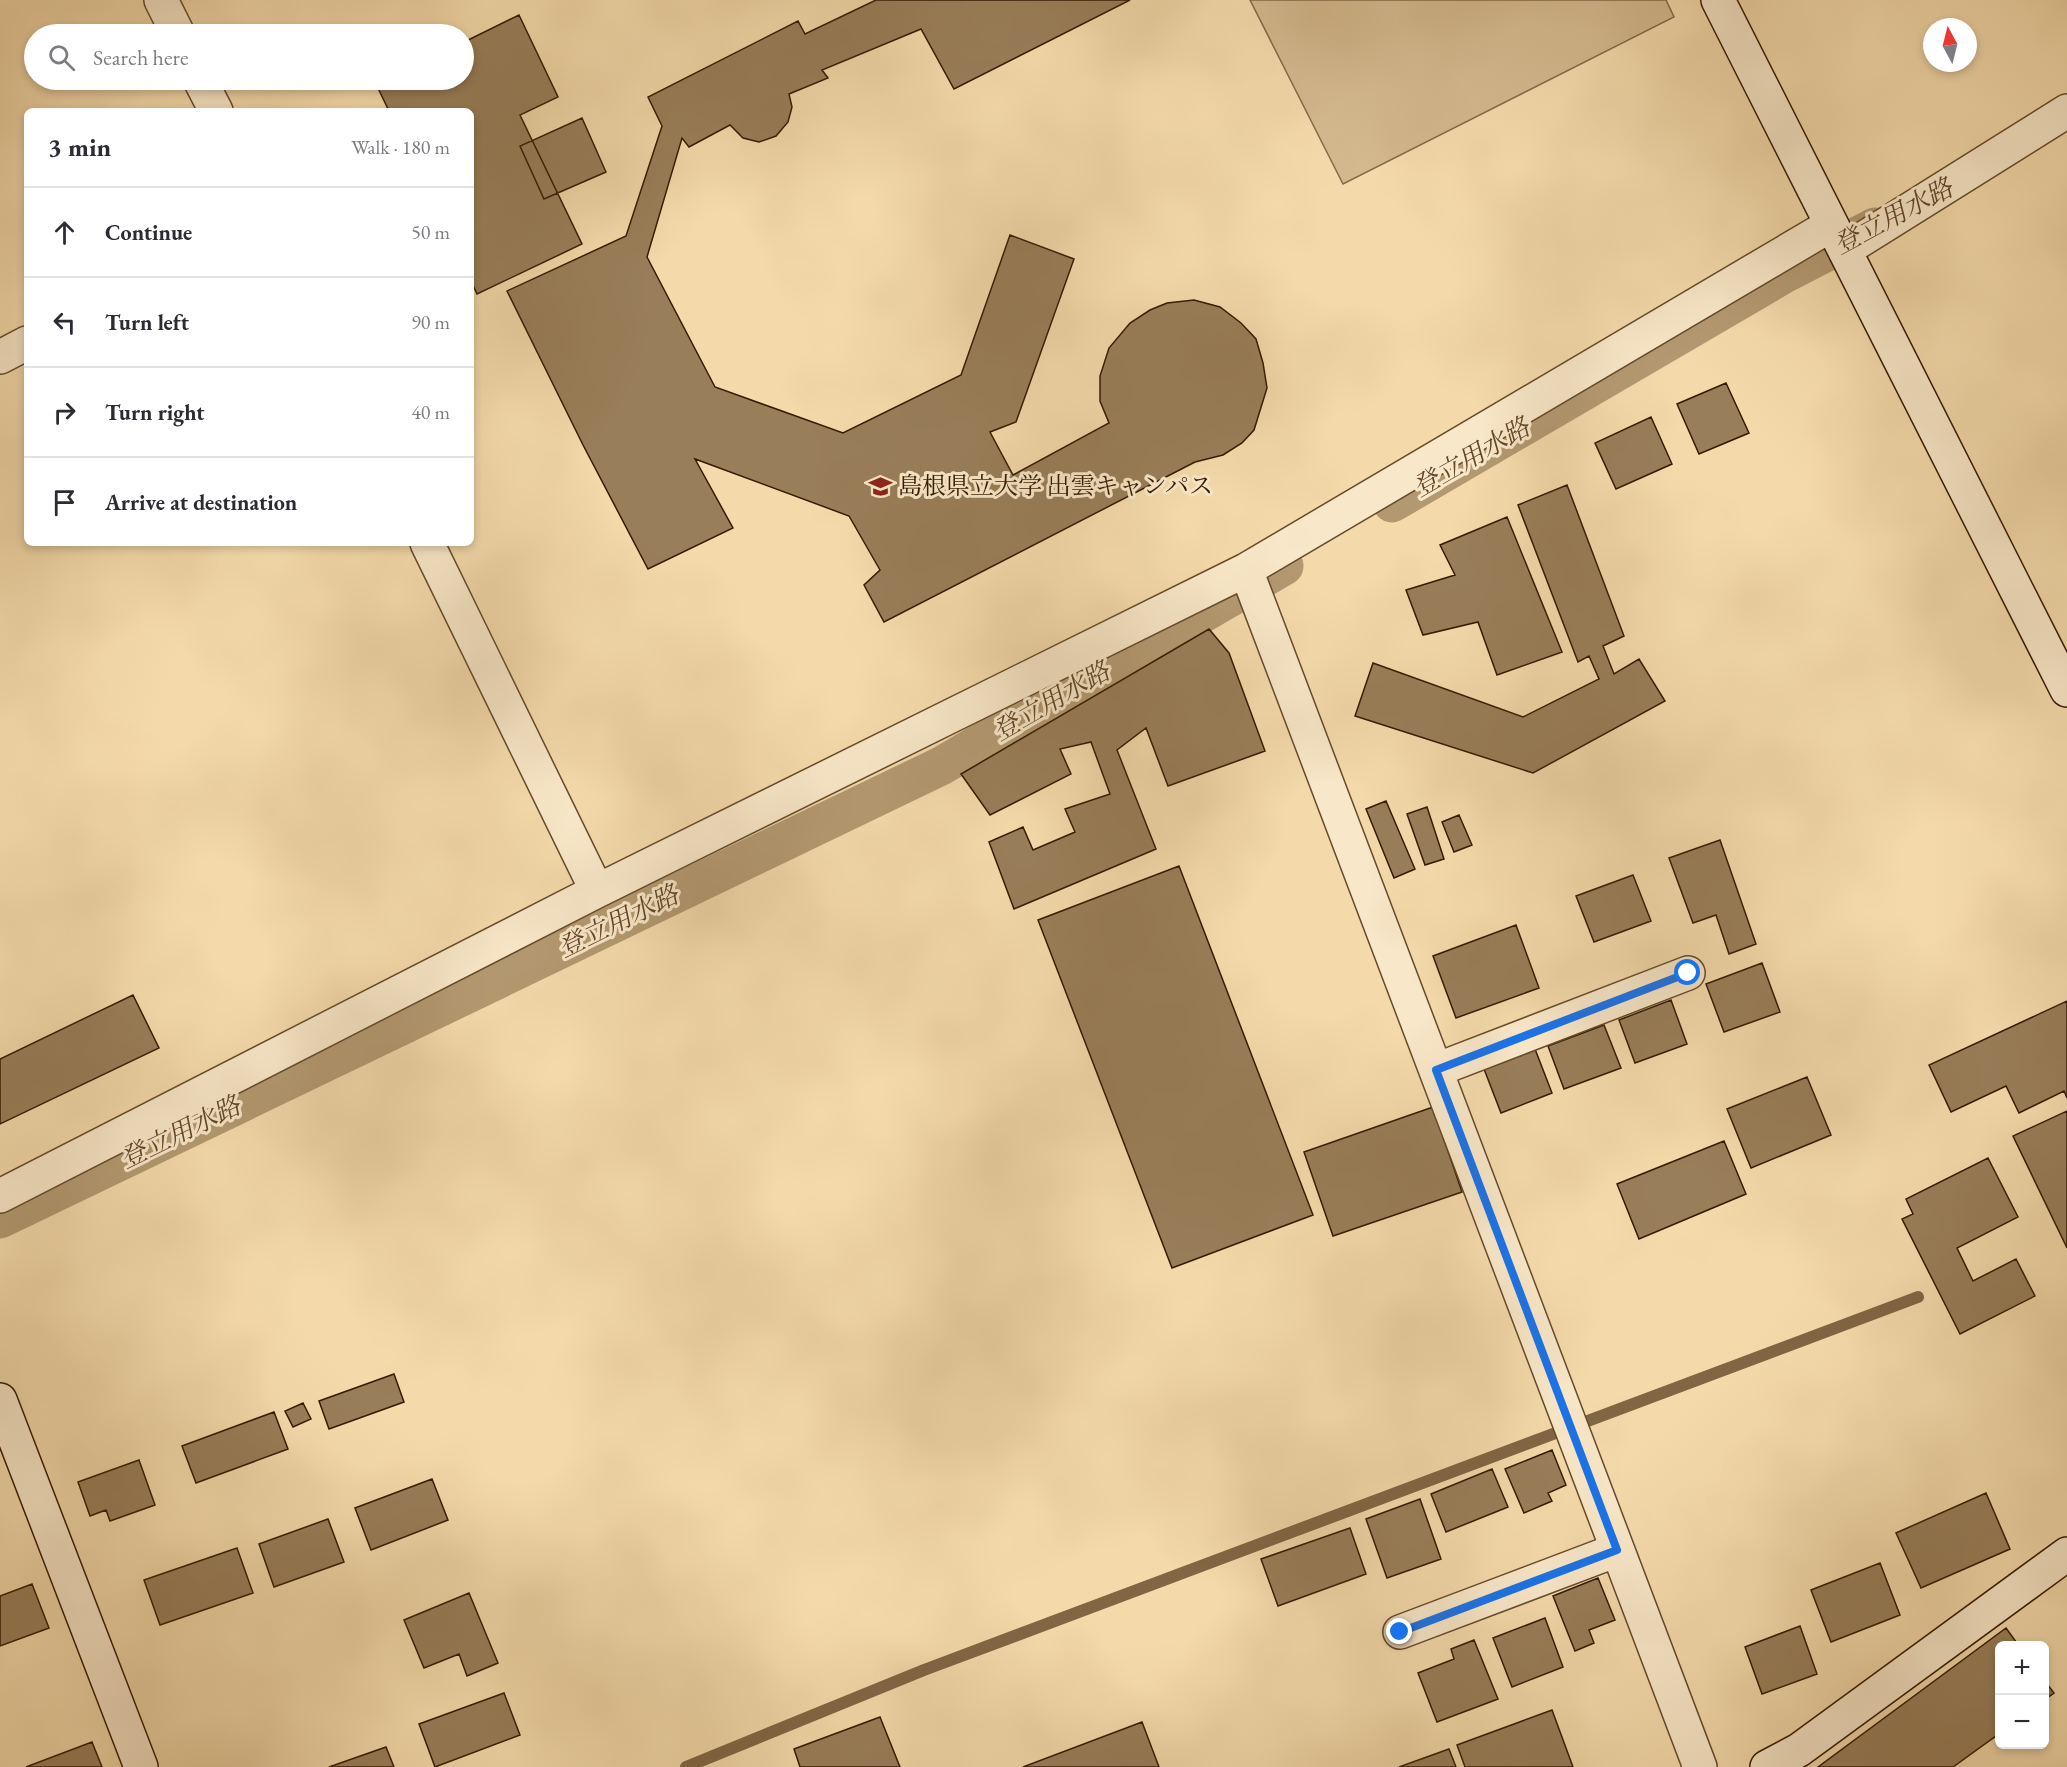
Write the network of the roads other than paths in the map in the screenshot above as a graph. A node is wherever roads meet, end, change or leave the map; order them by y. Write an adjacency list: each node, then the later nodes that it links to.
1 (161, 0): 3 (street)
2 (1718, 0): 7 (street)
3 (173, 24)
4 (205, 90): 5 (street)
5 (214, 108)
6 (2067, 111): 7 (street)
7 (1838, 238): 11 (street); 12 (street)
8 (24, 345): 9 (street)
9 (0, 357)
10 (428, 546): 13 (street)
11 (1246, 570): 13 (street); 15 (street)
12 (2067, 690)
13 (597, 891): 16 (street)
14 (1688, 973): 15 (street)
15 (1436, 1070): 18 (street)
16 (0, 1196)
17 (0, 1400): 21 (street)
18 (1617, 1550): 20 (street); 22 (street)
19 (2067, 1554): 23 (street)
20 (1400, 1632)
21 (141, 1767)
22 (1700, 1767)
23 (1767, 1767)

